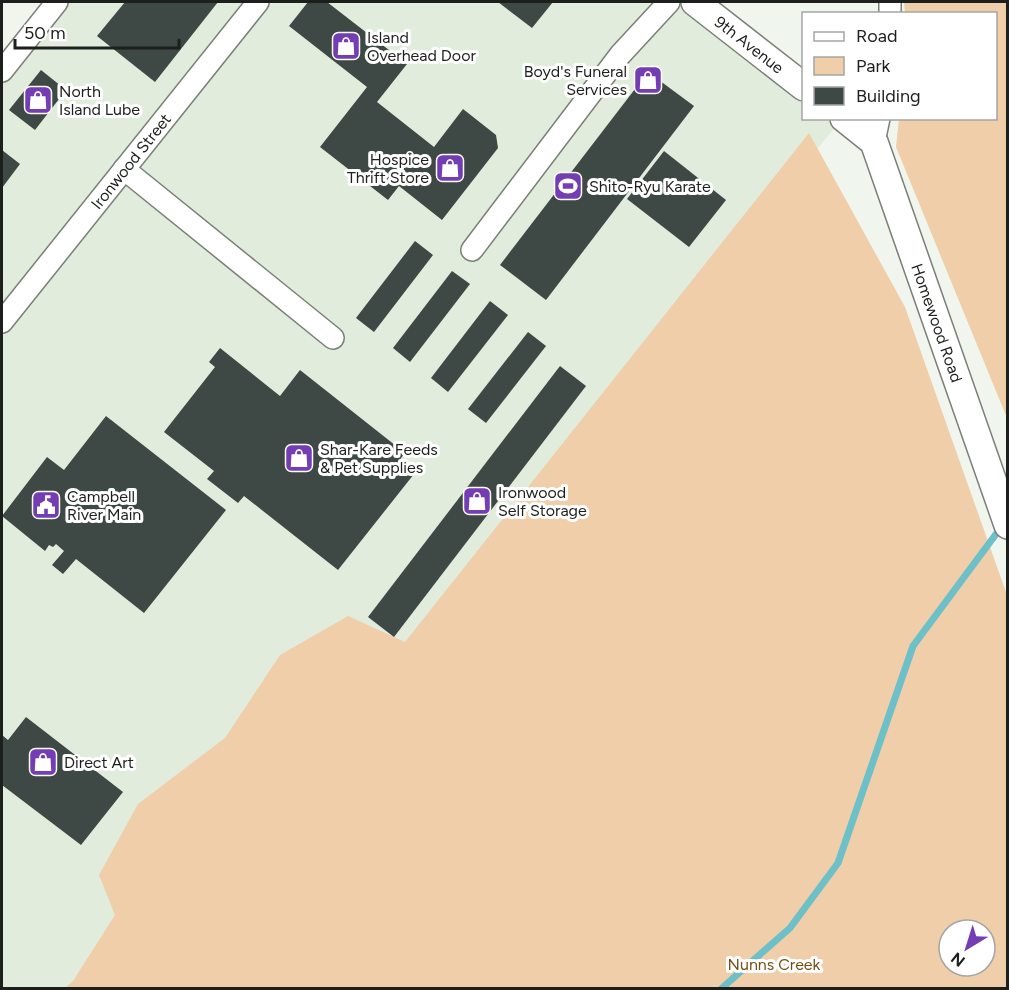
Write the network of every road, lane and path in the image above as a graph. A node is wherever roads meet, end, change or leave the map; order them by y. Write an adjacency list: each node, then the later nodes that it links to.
1 (57, 2): 5 (street)
2 (258, 2): 9 (street, Ironwood Street)
3 (669, 2): 10 (street)
4 (695, 2): 6 (main road, 9th Avenue)
5 (2, 71)
6 (802, 85)
7 (849, 120): 8 (main road)
8 (876, 130): 13 (main road, Homewood Road)
9 (124, 169): 11 (street, Ironwood Street); 12 (street)
10 (472, 250)
11 (2, 322)
12 (333, 338)
13 (1008, 525)

